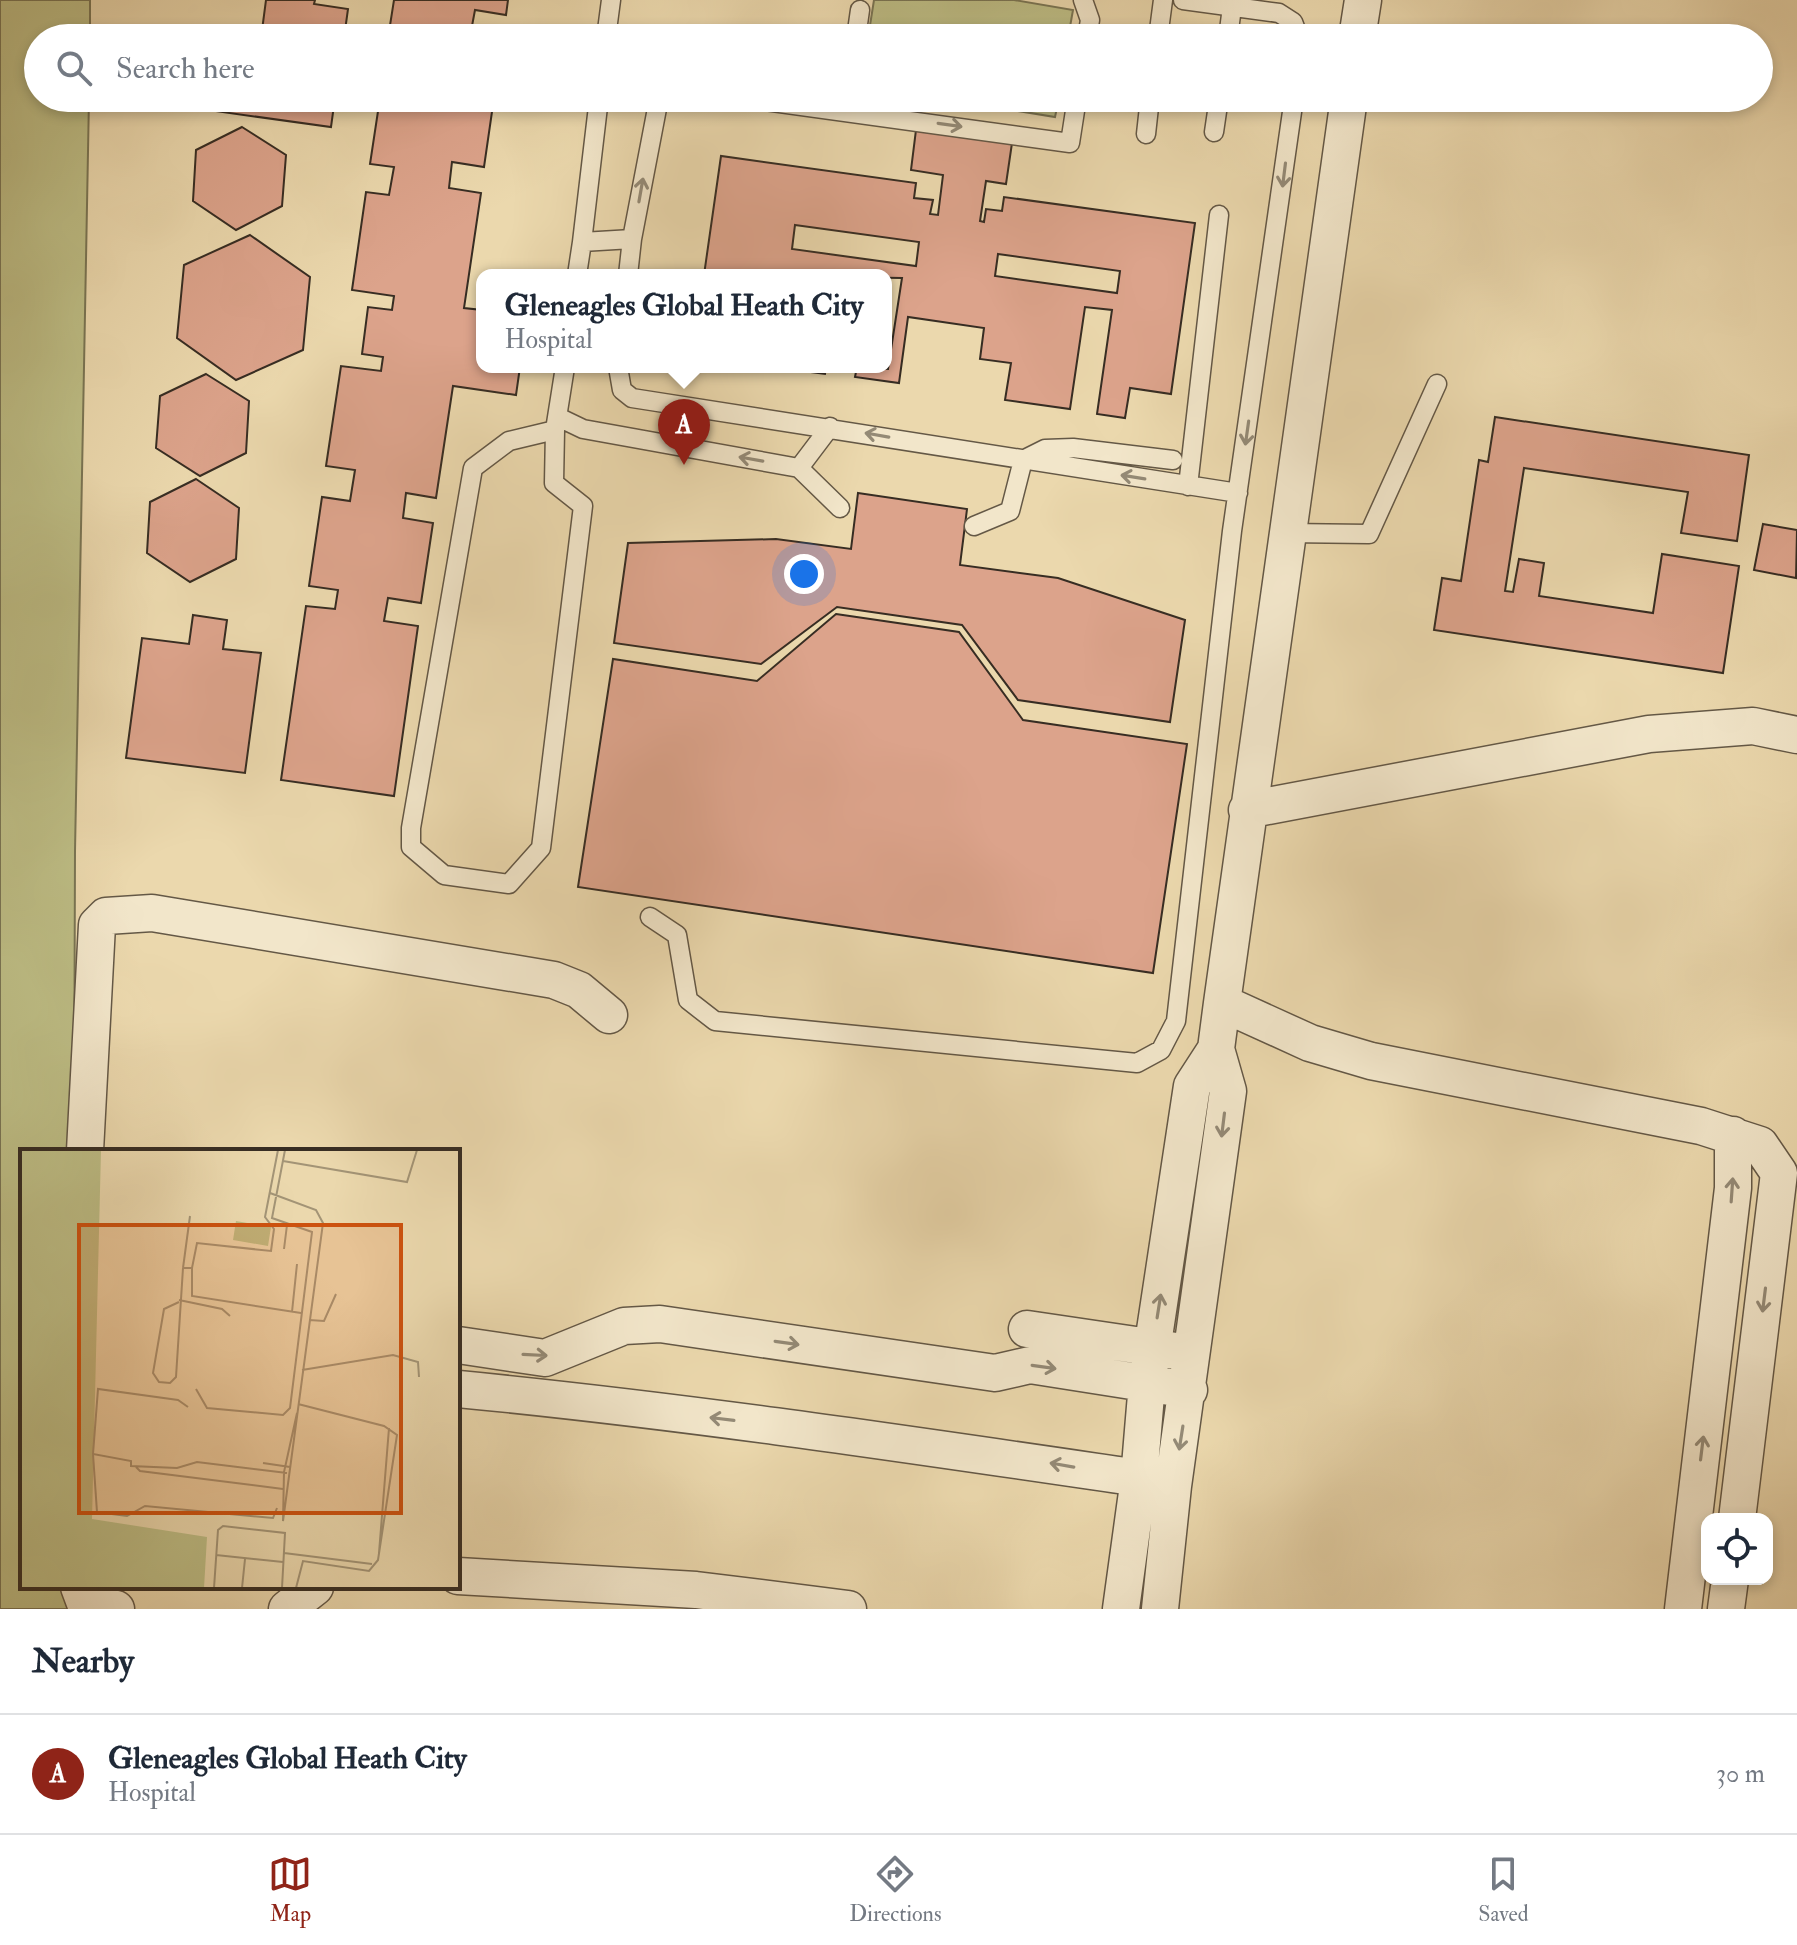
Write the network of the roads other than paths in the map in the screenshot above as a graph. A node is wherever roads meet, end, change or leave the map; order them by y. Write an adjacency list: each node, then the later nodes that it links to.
1 (611, 0): 8 (lane)
2 (1083, 0): 10 (lane)
3 (1163, 0): 11 (lane)
4 (1183, 0): 6 (lane)
5 (1363, 0): 14 (street)
6 (1232, 7): 12 (lane); 13 (lane)
7 (860, 10): 9 (lane)
8 (608, 24)
9 (858, 24)
10 (1089, 24)
11 (1160, 24)
12 (1230, 24)
13 (1294, 24)
14 (1359, 24)
15 (597, 112): 27 (lane)
16 (656, 112): 26 (lane, one-way to 16)
17 (892, 112): 18 (lane, one-way to 18)
18 (1075, 112)
19 (1148, 112): 24 (lane)
20 (1217, 112): 23 (lane)
21 (1292, 112): 39 (lane, one-way to 39)
22 (1347, 112): 42 (street)
23 (1214, 132)
24 (1146, 134)
25 (1219, 215): 38 (lane)
26 (632, 239): 27 (lane); 29 (lane)
27 (582, 242): 28 (lane)
28 (578, 269)
29 (629, 269)
30 (564, 373): 33 (lane)
31 (619, 373): 34 (lane)
32 (1437, 384): 42 (lane)
33 (557, 423): 33 (lane); 37 (lane, one-way to 33)
34 (830, 427): 35 (lane, one-way to 34); 37 (lane)
35 (1023, 460): 36 (lane); 38 (lane, one-way to 35); 41 (lane)
36 (1173, 460)
37 (799, 468): 40 (lane)
38 (1188, 486): 39 (lane)
39 (1238, 493): 45 (lane)
40 (840, 508)
41 (974, 526)
42 (1286, 533): 44 (street)
43 (1797, 735): 44 (street)
44 (1247, 810): 46 (street)
45 (650, 917)
46 (1222, 1003): 48 (street); 49 (street)
47 (609, 1015): 50 (street)
48 (1216, 1049): 53 (street, one-way to 53); 54 (street, one-way to 48)
49 (1733, 1135): 58 (street, one-way to 49); 59 (street, one-way to 59)
50 (85, 1149)
51 (1027, 1329): 54 (street)
52 (460, 1345): 54 (street, one-way to 54)
53 (1193, 1353): 54 (street); 56 (street)
54 (1150, 1365): 56 (street); 57 (street)
55 (460, 1389): 57 (street, one-way to 55)
56 (1189, 1390): 69 (street, one-way to 69)
57 (1132, 1477): 67 (street); 68 (street)
58 (1697, 1494): 59 (street); 70 (street)
59 (1739, 1509)
60 (460, 1576): 66 (street)
61 (1729, 1585): 71 (street)
62 (80, 1589): 64 (street)
63 (312, 1589): 65 (street)
64 (116, 1609)
65 (287, 1609)
66 (848, 1609)
67 (1103, 1609)
68 (1121, 1609)
69 (1160, 1609)
70 (1683, 1609)
71 (1726, 1609)

